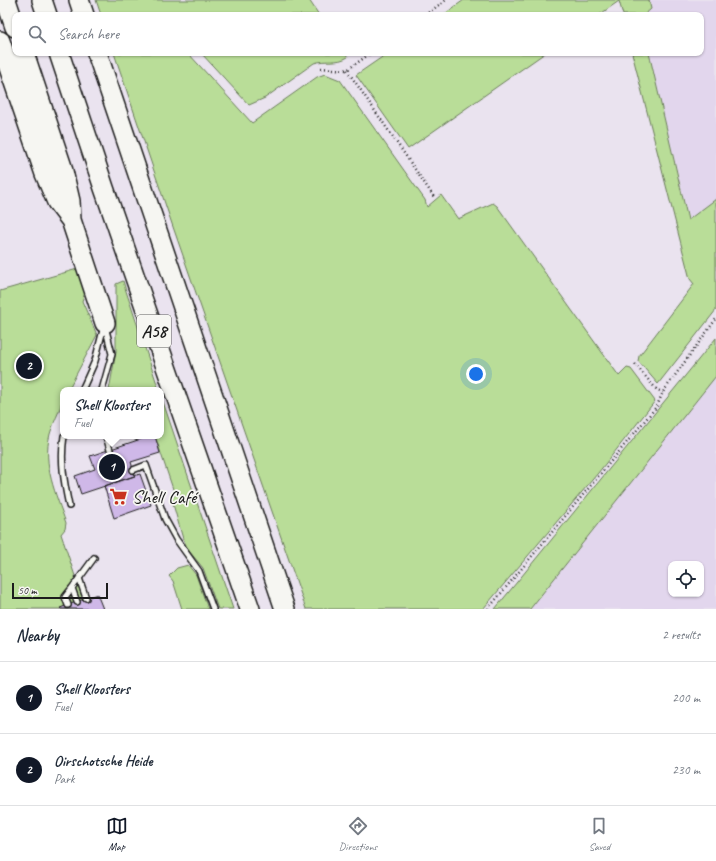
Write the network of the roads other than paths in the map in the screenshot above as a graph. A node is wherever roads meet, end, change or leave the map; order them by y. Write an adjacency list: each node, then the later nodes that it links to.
1 (6, 0): 6 (highway)
2 (42, 0): 4 (highway)
3 (79, 0): 5 (highway)
4 (46, 12)
5 (83, 12)
6 (12, 19)
7 (0, 41): 11 (highway, A58)
8 (25, 56): 11 (highway, A58)
9 (60, 56): 27 (highway, A58)
10 (98, 56): 28 (highway, A58)
11 (70, 220): 12 (highway, A58)
12 (105, 323): 13 (lane); 14 (lane, A58)
13 (83, 387)
14 (103, 387)
15 (64, 439): 19 (lane)
16 (107, 439): 17 (lane)
17 (110, 450)
18 (133, 470): 26 (lane)
19 (69, 506)
20 (94, 558): 21 (lane)
21 (79, 578): 22 (lane); 23 (lane)
22 (72, 588): 24 (lane); 25 (lane)
23 (86, 598)
24 (76, 602)
25 (68, 605)
26 (212, 609)
27 (250, 609)
28 (285, 609)

